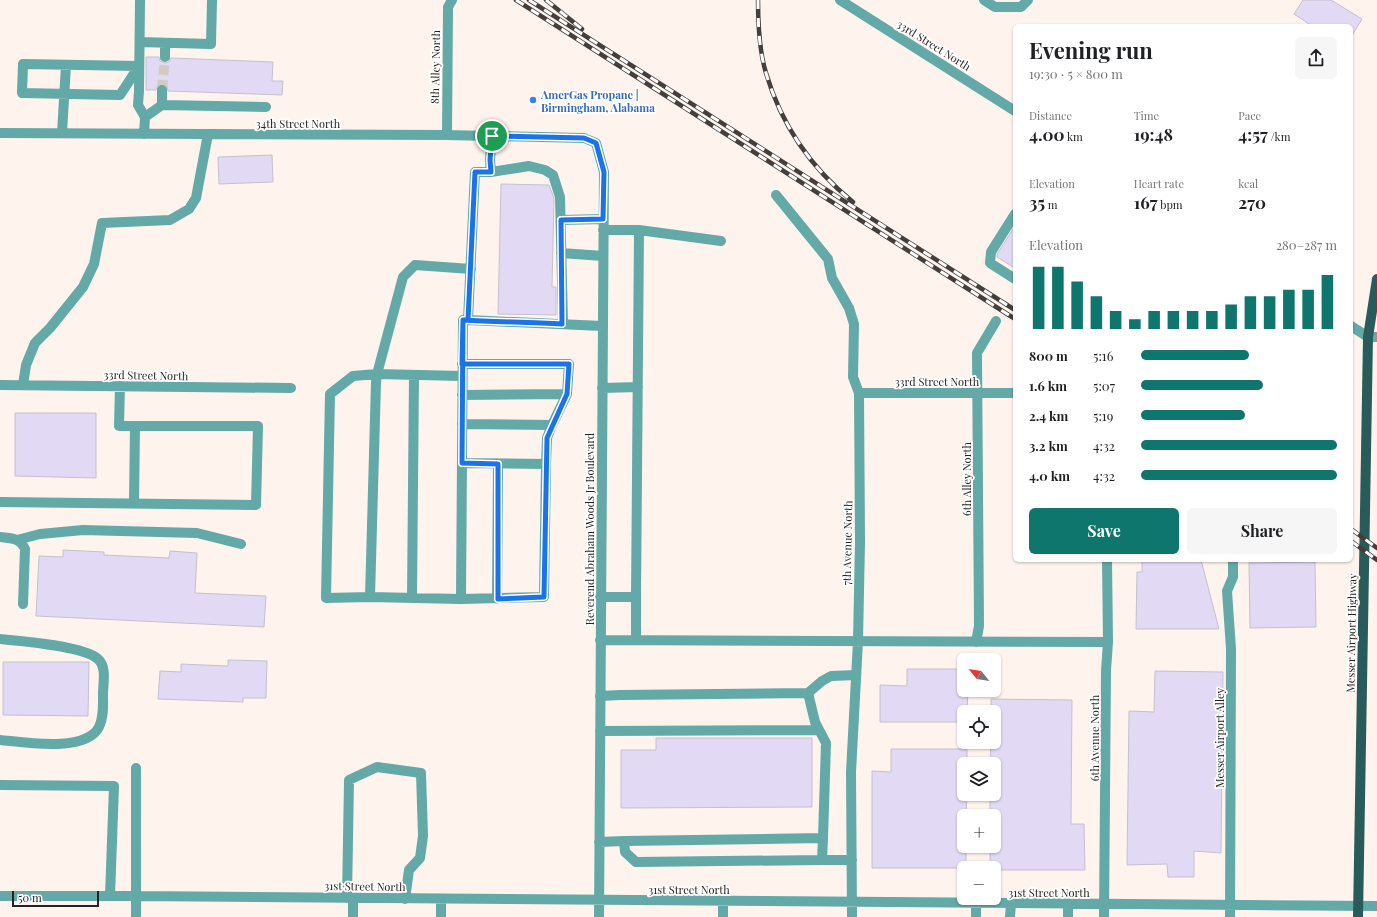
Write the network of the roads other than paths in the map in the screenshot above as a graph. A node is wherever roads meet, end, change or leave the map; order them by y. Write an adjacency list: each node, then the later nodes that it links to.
1 (140, 0): 7 (street)
2 (212, 0): 8 (street)
3 (452, 0): 22 (street, 8th Alley North)
4 (840, 0): 16 (street, 33rd Street North)
5 (984, 0): 6 (street)
6 (1028, 0)
7 (140, 42): 8 (street); 11 (street)
8 (165, 43): 9 (street)
9 (165, 57)
10 (66, 65): 11 (street); 13 (street); 13 (street)
11 (139, 66): 13 (street); 17 (street)
12 (162, 90): 14 (street)
13 (65, 93): 19 (street)
14 (162, 105): 15 (street); 17 (street)
15 (266, 107)
16 (1013, 110)
17 (145, 117): 20 (street)
18 (0, 133): 19 (street, 34th Street North)
19 (62, 134): 20 (street, 34th Street North)
20 (144, 134): 21 (street, 34th Street North)
21 (208, 134): 22 (street, 34th Street North); 49 (street)
22 (447, 135): 23 (street, 34th Street North)
23 (492, 136): 24 (street, 34th Street North); 25 (street)
24 (596, 143): 28 (street, Reverend Abraham Woods Jr Boulevard)
25 (491, 172): 29 (street); 35 (street)
26 (776, 195): 54 (street, 7th Avenue North)
27 (1013, 217): 36 (street)
28 (603, 219): 29 (street); 30 (street, Reverend Abraham Woods Jr Boulevard)
29 (561, 220): 33 (street)
30 (603, 230): 31 (street); 34 (street, Reverend Abraham Woods Jr Boulevard)
31 (639, 230): 32 (street); 51 (street)
32 (721, 241)
33 (561, 253): 34 (street); 40 (street)
34 (603, 256): 41 (street, Reverend Abraham Woods Jr Boulevard)
35 (470, 269): 38 (street); 45 (street)
36 (1013, 278)
37 (1377, 279): 43 (main road, Messer Airport Highway)
38 (468, 320): 40 (street); 44 (street)
39 (996, 321): 57 (street, 6th Alley North)
40 (562, 324): 41 (street)
41 (602, 326): 53 (street, Reverend Abraham Woods Jr Boulevard)
42 (1353, 327): 43 (street)
43 (1373, 337): 114 (main road, Messer Airport Highway)
44 (462, 364): 47 (street); 56 (street)
45 (377, 374): 46 (street); 72 (street); 72 (street)
46 (414, 375): 47 (street); 75 (street)
47 (462, 376): 58 (street)
48 (0, 385): 49 (street, 33rd Street North)
49 (23, 385): 50 (street, 33rd Street North)
50 (120, 386): 52 (street, 33rd Street North); 61 (street)
51 (638, 387): 53 (street); 74 (street)
52 (291, 388)
53 (602, 388): 73 (street, Reverend Abraham Woods Jr Boulevard)
54 (859, 393): 57 (street, 33rd Street North); 82 (street, 7th Avenue North)
55 (1013, 393): 57 (street, 33rd Street North)
56 (567, 394): 58 (street); 60 (street)
57 (977, 394): 83 (street, 6th Alley North)
58 (462, 395): 59 (street)
59 (462, 424): 60 (street); 62 (street)
60 (552, 425): 64 (street)
61 (135, 426): 66 (street); 66 (street)
62 (462, 463): 63 (street); 76 (street)
63 (498, 464): 64 (street); 77 (street)
64 (546, 464): 77 (street)
65 (0, 502): 66 (street)
66 (134, 503)
67 (0, 538): 68 (street)
68 (17, 540): 69 (street); 78 (street)
69 (241, 544)
70 (1107, 562): 84 (street, 6th Avenue North)
71 (1233, 562): 113 (street, Messer Airport Alley)
72 (370, 597): 75 (street)
73 (600, 597): 74 (street); 80 (street, Reverend Abraham Woods Jr Boulevard)
74 (636, 597): 81 (street)
75 (412, 598): 76 (street)
76 (461, 599): 77 (street)
77 (498, 599)
78 (23, 604)
79 (0, 639): 90 (street)
80 (600, 640): 81 (street); 87 (street, Reverend Abraham Woods Jr Boulevard)
81 (636, 640): 82 (street)
82 (858, 641): 83 (street); 85 (street, 7th Avenue North)
83 (976, 642): 84 (street)
84 (1108, 642): 111 (street, 6th Avenue North)
85 (856, 674): 86 (street); 97 (street, 7th Avenue North)
86 (808, 693): 87 (street); 88 (street)
87 (600, 696): 89 (street, Reverend Abraham Woods Jr Boulevard)
88 (819, 730): 89 (street); 93 (street)
89 (600, 731): 95 (street, Reverend Abraham Woods Jr Boulevard)
90 (0, 740)
91 (136, 768): 100 (street)
92 (0, 785): 99 (street)
93 (823, 838): 94 (street); 96 (street)
94 (624, 841): 95 (street); 96 (street)
95 (599, 842): 104 (street, Reverend Abraham Woods Jr Boulevard)
96 (822, 860): 97 (street)
97 (852, 860): 106 (street, 7th Avenue North)
98 (0, 896): 99 (street, 31st Street North)
99 (110, 896): 100 (street, 31st Street North)
100 (135, 896): 101 (street, 31st Street North); 116 (street)
101 (350, 898): 102 (street, 31st Street North); 102 (street); 117 (street)
102 (405, 899): 103 (street, 31st Street North)
103 (441, 899): 104 (street, 31st Street North); 118 (street)
104 (599, 900): 105 (street, 31st Street North); 119 (street, Reverend Abraham Woods Jr Boulevard)
105 (723, 901): 106 (street, 31st Street North); 120 (street)
106 (853, 902): 107 (street, 31st Street North); 121 (street, 7th Avenue North)
107 (957, 903)
108 (1001, 903): 109 (street, 31st Street North)
109 (1011, 903): 110 (street, 31st Street North); 123 (street)
110 (1068, 904): 111 (street, 31st Street North); 124 (street)
111 (1105, 904): 113 (street, 31st Street North); 125 (street, 6th Avenue North)
112 (976, 905): 122 (street)
113 (1230, 905): 114 (street, 31st Street North); 126 (street, Messer Airport Alley)
114 (1358, 906): 115 (street, 31st Street North); 127 (main road, Messer Airport Highway)
115 (1377, 906)
116 (136, 917)
117 (353, 917)
118 (441, 917)
119 (599, 917)
120 (723, 917)
121 (852, 917)
122 (976, 917)
123 (1010, 917)
124 (1068, 917)
125 (1104, 917)
126 (1230, 917)
127 (1358, 917)

